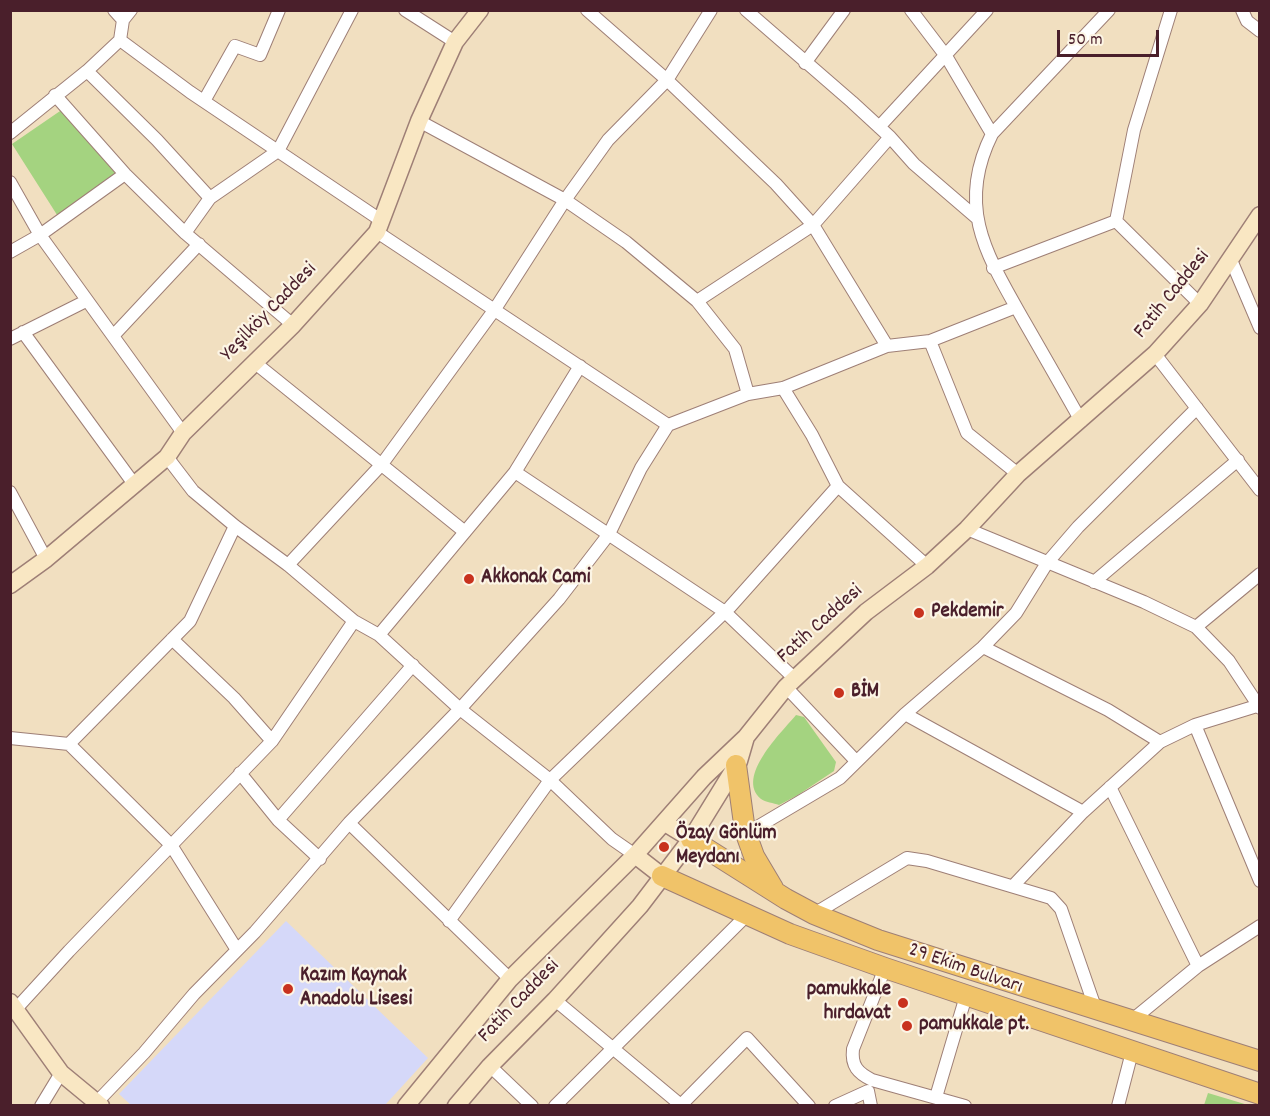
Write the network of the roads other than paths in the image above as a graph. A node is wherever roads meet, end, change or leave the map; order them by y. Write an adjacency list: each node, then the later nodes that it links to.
1 (114, 10): 15 (street)
2 (279, 10): 24 (street)
3 (351, 10): 30 (street)
4 (405, 10): 18 (street)
5 (480, 10): 18 (main road, Yeşilköy Caddesi)
6 (587, 10): 22 (street)
7 (711, 10): 22 (street)
8 (746, 10): 20 (street)
9 (844, 10): 20 (street)
10 (911, 10): 19 (street)
11 (987, 10): 19 (street)
12 (1109, 10): 28 (street)
13 (1171, 10): 37 (street)
14 (1242, 10): 16 (street)
15 (127, 15): 17 (street)
16 (1260, 31)
17 (120, 40): 21 (street); 24 (street)
18 (455, 42): 25 (main road, Yeşilköy Caddesi)
19 (946, 56): 26 (street); 28 (street)
20 (805, 63): 26 (street)
21 (87, 71): 23 (street); 33 (street)
22 (667, 80): 34 (street); 38 (street)
23 (55, 95): 27 (street); 31 (street)
24 (204, 101): 30 (street)
25 (419, 121): 34 (street); 39 (main road, Yeşilköy Caddesi)
26 (879, 127): 29 (street)
27 (10, 133)
28 (992, 134): 36 (street)
29 (890, 138): 36 (street); 38 (street)
30 (278, 151): 33 (street); 39 (street)
31 (125, 174): 40 (street); 41 (street)
32 (10, 182): 41 (street)
33 (210, 198): 40 (street)
34 (565, 200): 47 (street); 50 (street)
35 (1260, 214): 44 (main road, Fatih Caddesi)
36 (978, 219): 45 (street)
37 (1116, 221): 45 (street); 48 (street)
38 (813, 225): 47 (street); 57 (street)
39 (379, 227): 50 (street); 51 (main road, Yeşilköy Caddesi)
40 (185, 234): 42 (street)
41 (40, 235): 43 (street); 46 (street)
42 (199, 244): 51 (street); 54 (street)
43 (10, 252)
44 (1231, 260): 48 (main road, Fatih Caddesi); 52 (street)
45 (993, 267): 49 (street)
46 (86, 301): 53 (street); 54 (street)
47 (697, 301): 62 (street)
48 (1200, 304): 58 (main road, Fatih Caddesi)
49 (1016, 307): 56 (street); 64 (street)
50 (495, 309): 60 (street); 69 (street)
51 (293, 325): 59 (main road, Yeşilköy Caddesi)
52 (1260, 328)
53 (23, 333): 55 (street); 72 (street)
54 (113, 336): 66 (street)
55 (10, 339)
56 (930, 341): 57 (street); 71 (street)
57 (887, 346): 61 (street)
58 (1155, 354): 63 (street); 64 (main road, Fatih Caddesi)
59 (254, 362): 66 (main road, Yeşilköy Caddesi); 69 (street)
60 (580, 366): 65 (street); 70 (street)
61 (783, 388): 62 (street); 73 (street)
62 (748, 394): 65 (street)
63 (1197, 408): 68 (street); 81 (street)
64 (1081, 421): 71 (main road, Fatih Caddesi)
65 (668, 425): 79 (street)
66 (183, 433): 67 (main road, Yeşilköy Caddesi)
67 (167, 457): 72 (main road, Yeşilköy Caddesi); 76 (street)
68 (1238, 460): 74 (street); 85 (street)
69 (382, 464): 78 (street); 82 (street)
70 (515, 472): 78 (street); 79 (street)
71 (1018, 474): 77 (main road, Fatih Caddesi)
72 (134, 484): 80 (main road, Yeşilköy Caddesi)
73 (838, 486): 83 (street); 87 (street)
74 (1260, 490)
75 (10, 492): 80 (street)
76 (235, 526): 82 (street); 91 (street)
77 (967, 529): 81 (street); 83 (main road, Fatih Caddesi)
78 (465, 532): 90 (street)
79 (609, 534): 87 (street); 96 (street)
80 (46, 559): 86 (main road, Yeşilköy Caddesi)
81 (1047, 563): 85 (street); 92 (street)
82 (288, 564): 88 (street)
83 (927, 566): 94 (main road, Fatih Caddesi)
84 (1260, 574): 89 (street)
85 (1094, 582): 89 (street)
86 (10, 585)
87 (725, 612): 94 (street); 107 (street)
88 (354, 621): 90 (street); 101 (street)
89 (1196, 627): 95 (street)
90 (379, 635): 93 (street)
91 (172, 639): 101 (street); 103 (street)
92 (983, 647): 97 (street); 102 (street)
93 (413, 665): 96 (street); 110 (street)
94 (791, 683): 99 (main road, Fatih Caddesi); 104 (street)
95 (1259, 706): 98 (street)
96 (460, 709): 107 (street); 111 (street)
97 (905, 714): 104 (street); 109 (street)
98 (1195, 725): 102 (street); 119 (street)
99 (746, 737): 105 (main road, Fatih Caddesi); 112 (main road, Fatih Caddesi)
100 (10, 738): 103 (street)
101 (272, 741): 106 (street)
102 (1160, 742): 108 (street)
103 (69, 744): 115 (street)
104 (856, 761): 113 (street)
105 (736, 765): 113 (main road); 114 (main road, Fatih Caddesi)
106 (240, 773): 110 (street); 115 (street)
107 (550, 780): 116 (street); 124 (street)
108 (1110, 787): 109 (street); 127 (street)
109 (1083, 812): 120 (street)
110 (278, 820): 117 (street)
111 (349, 823): 117 (street); 124 (street)
112 (665, 823): 114 (main road); 116 (main road, Fatih Caddesi)
113 (745, 831): 121 (main road)
114 (691, 839): 118 (main road, Fatih Caddesi); 121 (main road, 29 Ekim Bulvarı)
115 (171, 845): 126 (street); 132 (street)
116 (635, 855): 118 (main road); 129 (main road, Fatih Caddesi)
117 (320, 859): 126 (street)
118 (662, 876): 123 (main road, 29 Ekim Bulvarı); 131 (main road, Fatih Caddesi)
119 (1260, 881)
120 (1013, 886): 122 (street); 133 (street)
121 (776, 893): 122 (main road, 29 Ekim Bulvarı)
122 (814, 914): 133 (main road, 29 Ekim Bulvarı)
123 (747, 915): 128 (main road, 29 Ekim Bulvarı); 135 (street)
124 (449, 921): 129 (street)
125 (1260, 926): 127 (street)
126 (237, 950): 143 (street)
127 (1198, 966): 134 (street)
128 (885, 968): 130 (main road, 29 Ekim Bulvarı); 140 (street)
129 (510, 979): 146 (main road, Fatih Caddesi)
130 (966, 996): 136 (main road, 29 Ekim Bulvarı); 142 (street)
131 (555, 1000): 135 (street); 138 (main road, Fatih Caddesi)
132 (13, 1006): 139 (main road)
133 (1095, 1010): 134 (main road, 29 Ekim Bulvarı)
134 (1131, 1021): 137 (main road, 29 Ekim Bulvarı)
135 (613, 1049): 144 (street); 149 (street)
136 (1132, 1052): 141 (main road, 29 Ekim Bulvarı); 154 (street)
137 (1256, 1057)
138 (490, 1066): 147 (main road, Fatih Caddesi); 148 (street)
139 (61, 1074): 143 (main road); 145 (street)
140 (870, 1085): 142 (street); 151 (street); 152 (street)
141 (1260, 1094)
142 (936, 1098): 153 (street)
143 (99, 1104)
144 (681, 1105): 150 (street)
145 (41, 1106)
146 (406, 1106)
147 (456, 1106)
148 (532, 1106)
149 (555, 1106)
150 (809, 1106)
151 (835, 1106)
152 (871, 1106)
153 (965, 1106)
154 (1118, 1106)

